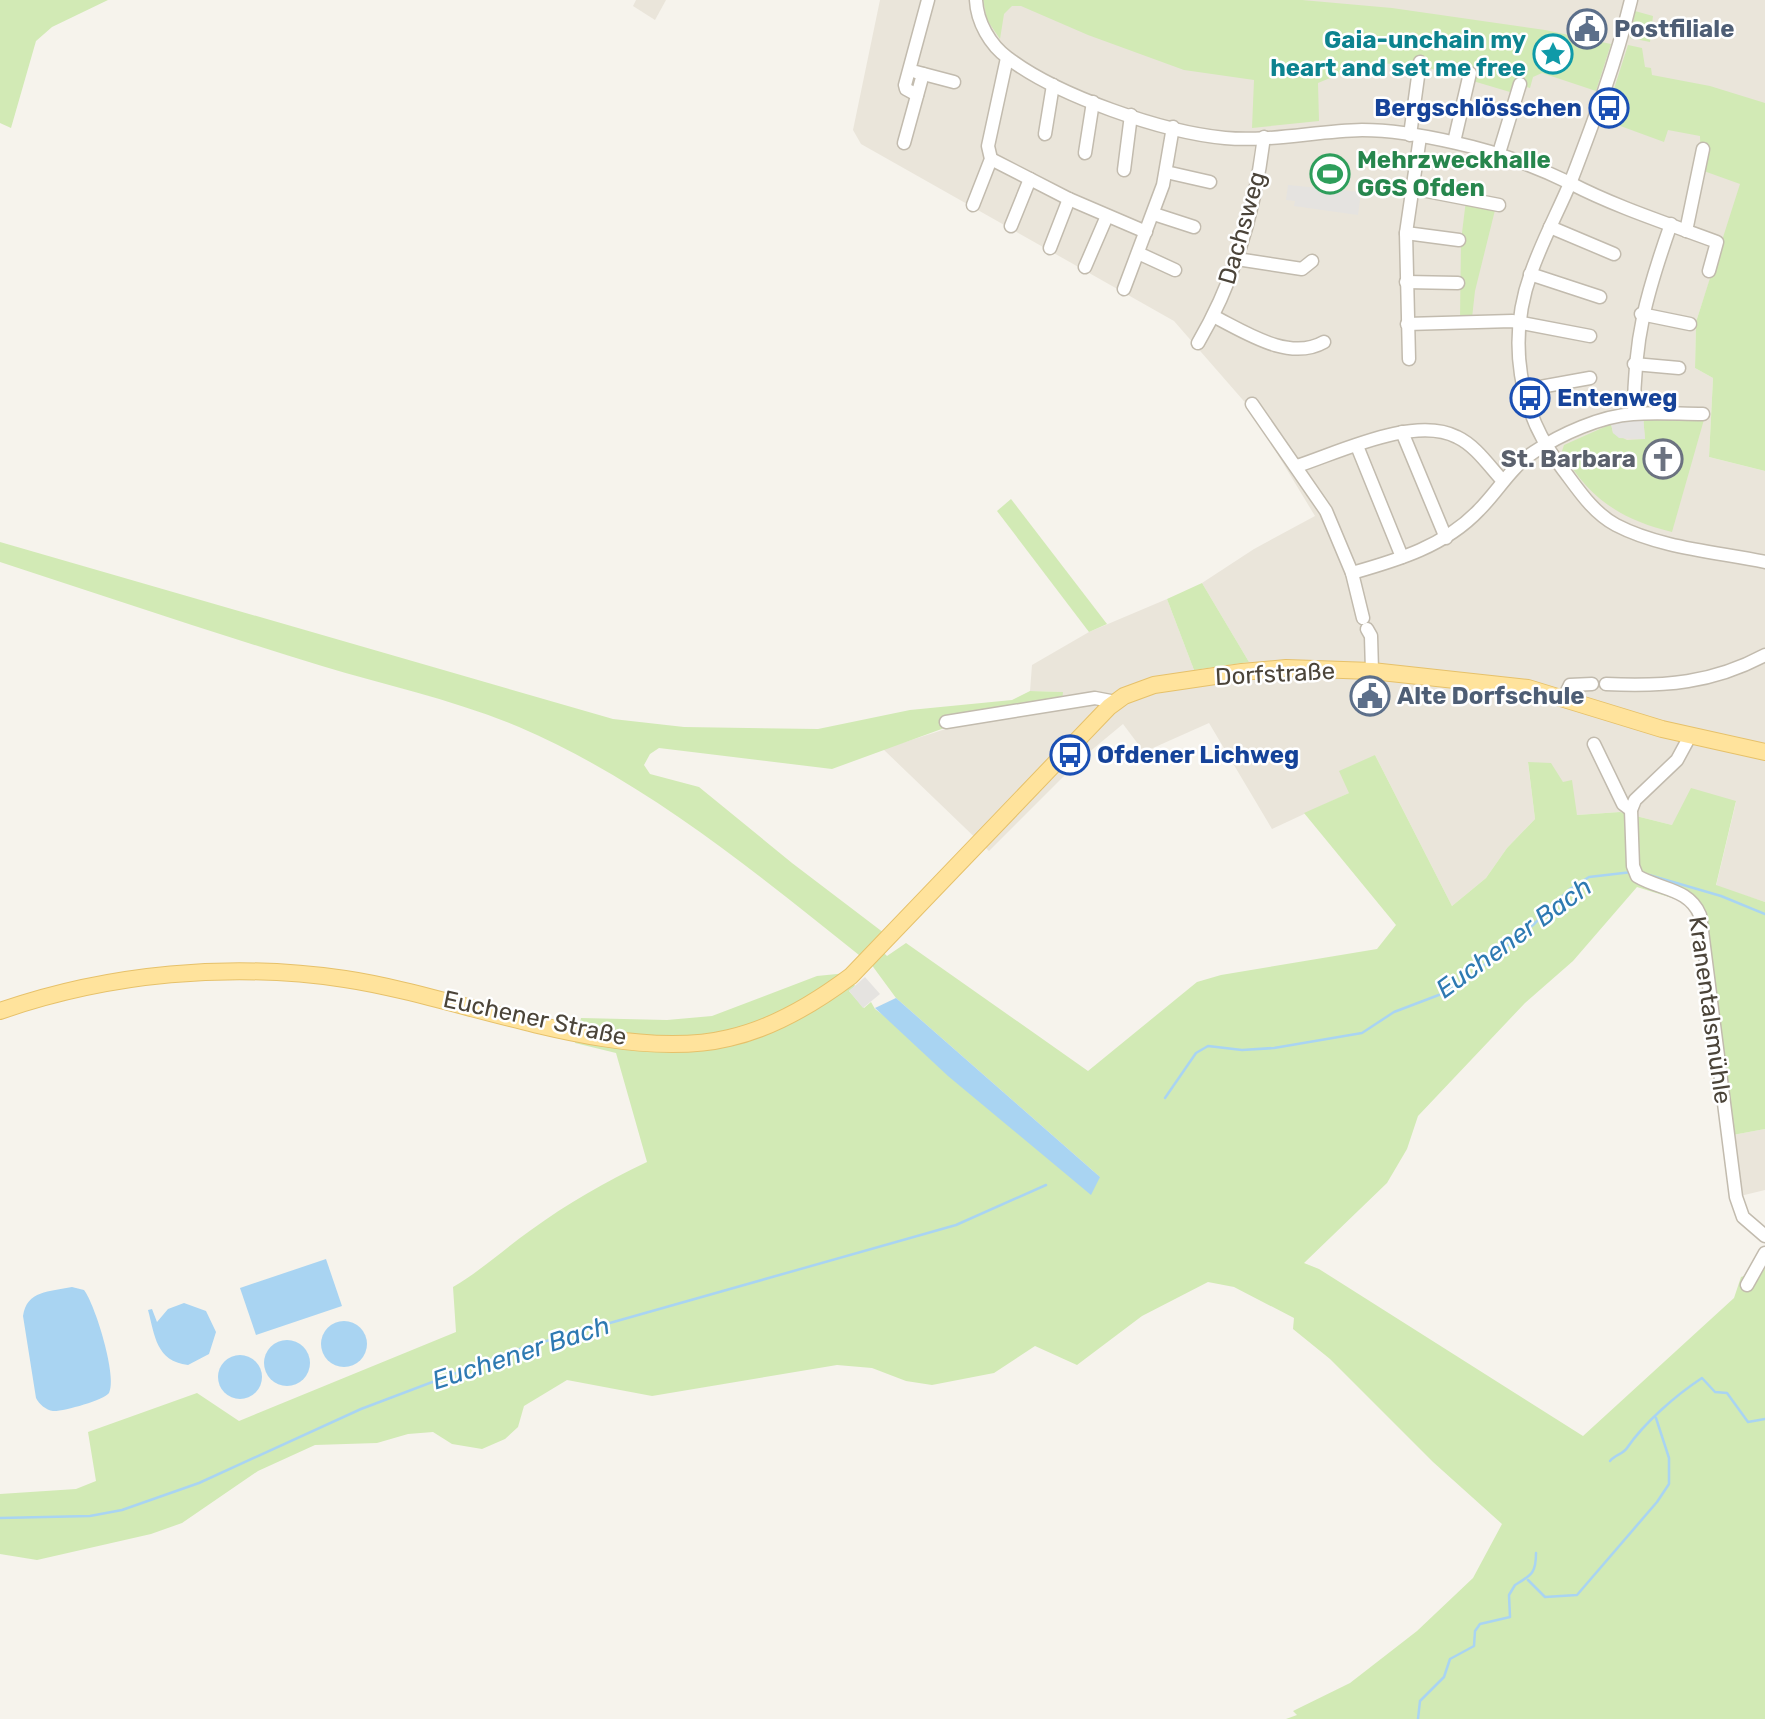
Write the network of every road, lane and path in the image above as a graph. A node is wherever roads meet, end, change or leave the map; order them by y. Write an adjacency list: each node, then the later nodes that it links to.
1 (928, 0): 6 (street)
2 (976, 0): 4 (street)
3 (1631, 0): 29 (street)
4 (1007, 58): 11 (street); 24 (street)
5 (1420, 62): 17 (street)
6 (909, 70): 8 (street); 12 (street)
7 (1470, 73): 19 (street)
8 (923, 74): 9 (street); 12 (street)
9 (954, 82)
10 (1520, 84): 23 (street)
11 (1053, 85): 13 (street); 16 (street)
12 (917, 95): 20 (street)
13 (1093, 102): 14 (street); 22 (street)
14 (1131, 116): 15 (street); 25 (street)
15 (1173, 127): 18 (street); 26 (street)
16 (1045, 134)
17 (1415, 136): 18 (street); 19 (street); 30 (street)
18 (1265, 137): 47 (street, Dachsweg)
19 (1454, 142): 23 (street)
20 (904, 143)
21 (1703, 149): 40 (street)
22 (1085, 153)
23 (1499, 153): 29 (street)
24 (991, 159): 27 (street); 32 (street)
25 (1124, 170)
26 (1166, 172): 28 (street); 34 (street)
27 (1030, 179): 31 (street); 37 (street)
28 (1210, 182)
29 (1570, 183): 36 (street); 39 (street)
30 (1411, 188): 33 (street); 42 (street)
31 (1069, 199): 35 (street); 44 (street)
32 (974, 205)
33 (1499, 205)
34 (1154, 214): 38 (street); 41 (street)
35 (1107, 216): 41 (street); 49 (street)
36 (1671, 224): 40 (street); 57 (street)
37 (1011, 226)
38 (1194, 227)
39 (1550, 227): 46 (street); 52 (street)
40 (1686, 231): 51 (street)
41 (1146, 232): 45 (street)
42 (1406, 233): 43 (street); 53 (street)
43 (1459, 240)
44 (1050, 248)
45 (1138, 253): 50 (street); 55 (street)
46 (1614, 254)
47 (1237, 259): 48 (street); 58 (street, Dachsweg)
48 (1312, 261)
49 (1085, 267)
50 (1175, 270)
51 (1709, 271)
52 (1530, 274): 56 (street); 59 (street)
53 (1406, 282): 54 (street); 60 (street)
54 (1458, 283)
55 (1124, 289)
56 (1600, 297)
57 (1641, 314): 61 (street); 66 (street)
58 (1213, 316): 63 (street, Dachsweg); 64 (street, Dachsweg)
59 (1519, 323): 60 (street); 62 (street); 69 (street)
60 (1407, 324): 65 (street)
61 (1690, 324)
62 (1590, 336)
63 (1324, 342)
64 (1198, 344)
65 (1409, 359)
66 (1634, 364): 67 (street); 71 (street)
67 (1679, 368)
68 (1590, 378): 69 (street)
69 (1523, 390): 74 (street)
70 (1252, 404): 76 (street)
71 (1634, 414): 72 (street); 74 (street)
72 (1703, 414)
73 (1402, 432): 75 (street); 77 (street); 78 (street)
74 (1546, 444): 77 (street); 80 (street)
75 (1357, 446): 76 (street); 79 (street)
76 (1297, 466): 81 (street)
77 (1503, 481): 78 (street)
78 (1446, 538): 79 (street)
79 (1402, 557): 81 (street)
80 (1765, 562)
81 (1352, 573): 83 (street)
82 (1765, 655): 85 (street)
83 (1372, 671): 86 (main road, Dorfstraße); 87 (main road, Dorfstraße)
84 (1592, 684): 86 (street)
85 (1606, 684)
86 (1564, 698): 90 (main road, Dorfstraße)
87 (1116, 702): 88 (street, Dorfstraße); 89 (main road, Dorfstraße)
88 (946, 722)
89 (1082, 733): 94 (main road, Euchener Straße)
90 (1690, 736): 92 (main road, Dorfstraße); 93 (street)
91 (1594, 744): 93 (street)
92 (1765, 752)
93 (1631, 810): 95 (street, Kranentalsmühle)
94 (0, 1011)
95 (1765, 1236)
96 (1765, 1253): 97 (street)
97 (1747, 1285)

